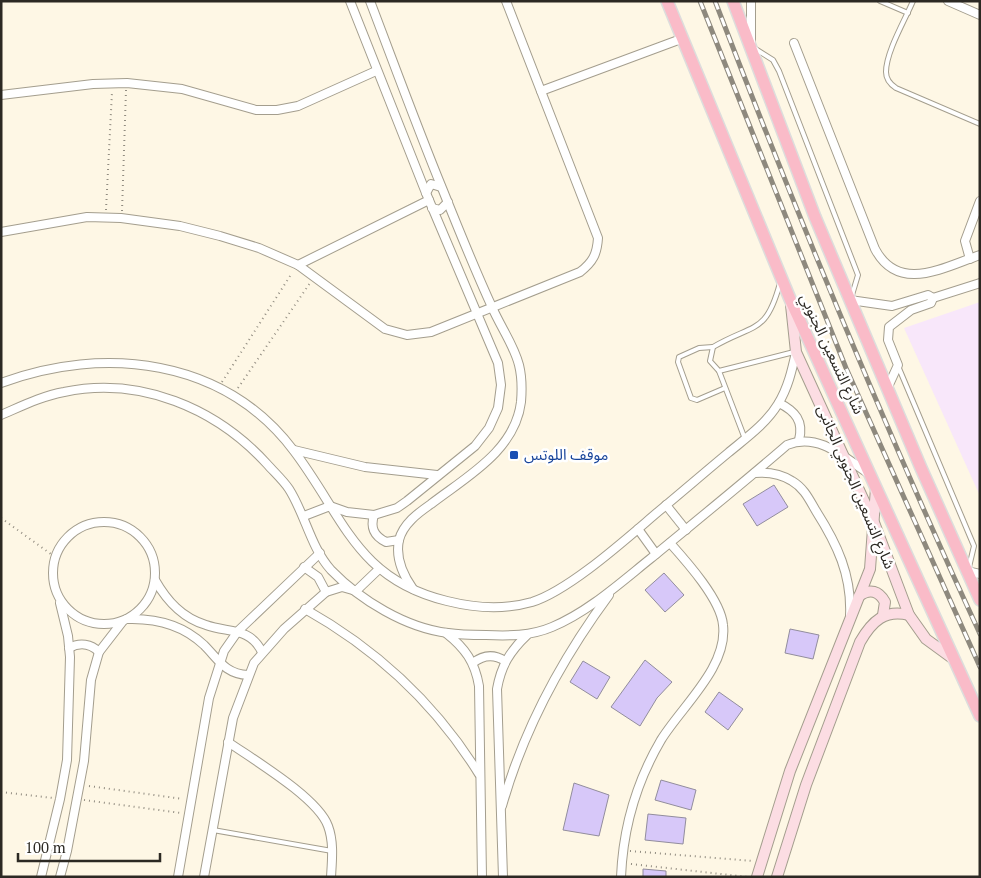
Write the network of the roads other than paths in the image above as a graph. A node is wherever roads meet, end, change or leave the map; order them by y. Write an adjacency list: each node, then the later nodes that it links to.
1 (350, 1): 15 (street)
2 (370, 1): 19 (street)
3 (506, 1): 16 (street)
4 (667, 1): 12 (main road, شارع التسعين الجنوبي)
5 (733, 1): 14 (main road)
6 (751, 1): 14 (street)
7 (880, 1): 10 (lane)
8 (912, 1): 10 (lane)
9 (948, 1): 11 (street)
10 (908, 13): 18 (lane)
11 (980, 15)
12 (681, 39): 16 (street); 27 (main road, شارع التسعين الجنوبي)
13 (794, 43): 25 (street)
14 (751, 46): 31 (main road); 31 (lane)
15 (376, 71): 17 (street); 20 (street)
16 (541, 91): 32 (street)
17 (1, 95)
18 (980, 124)
19 (441, 187): 20 (street); 22 (street)
20 (429, 200): 22 (street); 26 (street); 33 (street)
21 (980, 201): 25 (street)
22 (448, 202): 32 (street)
23 (1, 232): 26 (street)
24 (980, 255): 25 (street)
25 (970, 259)
26 (298, 265): 33 (street)
27 (782, 278): 30 (main road, شارع التسعين الجنوبي); 34 (lane)
28 (980, 283): 29 (street)
29 (933, 298): 31 (street); 36 (street)
30 (790, 299): 35 (street, شارع التسعين الجنوبي الجانبى); 49 (main road, شارع التسعين الجنوبي)
31 (850, 300): 40 (main road)
32 (492, 307): 33 (street); 57 (street)
33 (476, 314): 48 (street)
34 (713, 347): 37 (lane); 39 (lane)
35 (796, 352): 37 (lane); 41 (street); 46 (street, شارع التسعين الجنوبي الجانبى)
36 (898, 365): 40 (street); 63 (lane)
37 (718, 371): 39 (lane)
38 (1, 383): 45 (street)
39 (725, 388): 43 (lane)
40 (887, 388): 63 (main road)
41 (779, 404): 43 (street); 44 (street)
42 (1, 416): 53 (street)
43 (745, 438): 50 (street)
44 (800, 440): 46 (street); 47 (street)
45 (294, 450): 48 (street); 51 (street)
46 (844, 456): 49 (street); 54 (street, شارع التسعين الجنوبي الجانبى)
47 (755, 472): 56 (street); 77 (street)
48 (437, 475): 52 (street)
49 (874, 480): 54 (street); 84 (main road, شارع التسعين الجنوبي)
50 (666, 505): 55 (street); 56 (street)
51 (330, 506): 52 (street); 53 (street); 62 (street)
52 (374, 515): 57 (street)
53 (304, 516): 59 (street)
54 (875, 525): 71 (street); 75 (street, شارع التسعين الجنوبي الجانبى)
55 (638, 529): 60 (street); 68 (street)
56 (686, 530): 58 (street)
57 (399, 540): 68 (street)
58 (670, 543): 60 (street); 102 (street)
59 (320, 553): 61 (street); 67 (street)
60 (656, 554): 66 (street)
61 (304, 567): 69 (street); 78 (street)
62 (379, 569): 67 (street); 68 (street)
63 (967, 571): 64 (street); 72 (main road)
64 (980, 574)
65 (155, 580): 70 (street); 76 (street); 78 (street)
66 (612, 590): 80 (street); 92 (street)
67 (356, 591): 69 (street); 79 (street)
68 (414, 591)
69 (326, 592): 73 (street)
70 (57, 594): 76 (street); 81 (street)
71 (859, 596): 74 (street); 77 (street)
72 (980, 600)
73 (305, 609): 83 (street); 91 (street)
74 (883, 614): 75 (street); 104 (street)
75 (910, 614): 84 (street, شارع التسعين الجنوبي الجانبى)
76 (126, 620): 82 (street); 87 (street)
77 (849, 622): 103 (street)
78 (238, 631): 83 (street); 87 (street)
79 (446, 633): 80 (street); 86 (street)
80 (527, 635): 85 (street)
81 (69, 648): 82 (street); 95 (street)
82 (100, 652): 96 (street)
83 (262, 652): 88 (street)
84 (952, 658): 89 (main road, شارع التسعين الجنوبي)
85 (505, 661): 86 (street); 92 (street)
86 (473, 663): 91 (street)
87 (220, 664): 88 (street); 97 (street)
88 (248, 675): 90 (street)
89 (980, 716)
90 (228, 742): 93 (street); 94 (street)
91 (480, 776): 100 (street)
92 (500, 813): 101 (street)
93 (212, 830): 94 (lane); 98 (street)
94 (332, 851): 99 (street)
95 (41, 877)
96 (60, 877)
97 (178, 877)
98 (204, 877)
99 (332, 877)
100 (482, 877)
101 (503, 877)
102 (621, 877)
103 (757, 877)
104 (776, 877)

